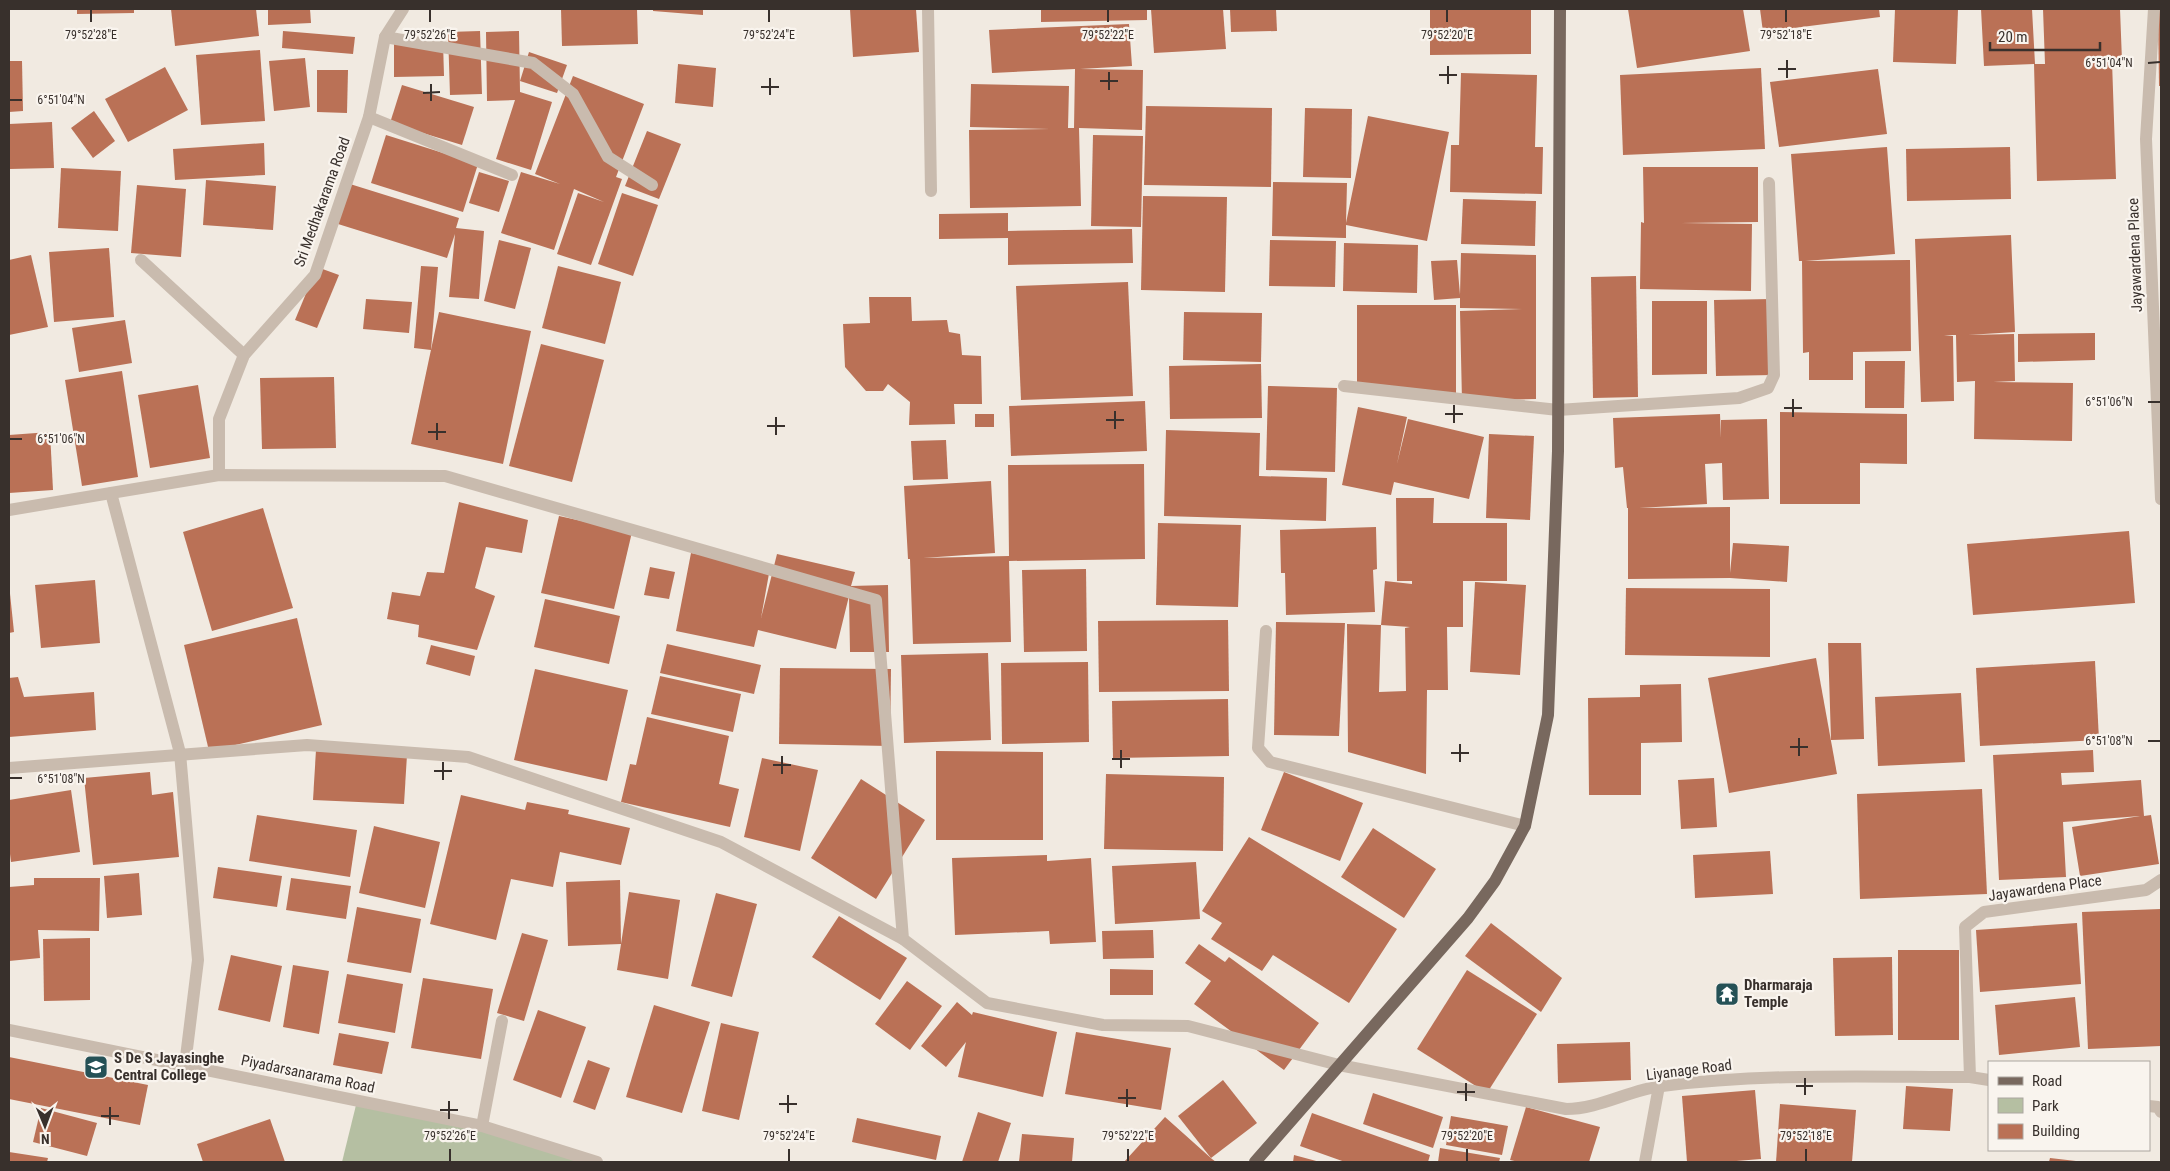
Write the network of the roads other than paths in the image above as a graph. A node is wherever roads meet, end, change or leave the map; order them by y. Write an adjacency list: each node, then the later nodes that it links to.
1 (403, 9): 5 (street, Sri Medhakarama Road)
2 (928, 9): 10 (street)
3 (1560, 9): 15 (main road)
4 (2154, 9): 11 (street, Jayawardena Place)
5 (384, 37): 6 (street, Sri Medhakarama Road); 9 (street)
6 (369, 118): 7 (street); 13 (street, Sri Medhakarama Road)
7 (512, 175)
8 (1769, 183): 15 (street)
9 (652, 185)
10 (931, 191)
11 (2156, 242): 16 (street, Jayawardena Place)
12 (141, 260): 13 (street)
13 (244, 355): 17 (street, Sri Medhakarama Road)
14 (1344, 386): 15 (street)
15 (1558, 410): 24 (main road)
16 (2160, 443): 19 (street, Jayawardena Place)
17 (219, 475): 18 (street); 26 (street)
18 (110, 493): 20 (street); 22 (street)
19 (2161, 499)
20 (9, 510)
21 (1266, 631): 24 (street)
22 (180, 753): 23 (street, Liyanage Road); 26 (street, Liyanage Road); 29 (street)
23 (9, 768)
24 (1525, 826): 30 (main road)
25 (2161, 880): 31 (street, Jayawardena Place)
26 (903, 939): 30 (street, Liyanage Road)
27 (502, 1021): 36 (street)
28 (9, 1030): 29 (street, Piyadarsanarama Road)
29 (185, 1065): 36 (street, Piyadarsanarama Road)
30 (1339, 1065): 33 (street, Liyanage Road); 38 (main road)
31 (1970, 1077): 32 (street, Liyanage Road); 33 (street, Liyanage Road)
32 (1988, 1080)
33 (1659, 1086): 39 (street)
34 (2150, 1106): 35 (street)
35 (2161, 1112)
36 (482, 1126): 37 (street, Piyadarsanarama Road)
37 (597, 1162)
38 (1254, 1162)
39 (1645, 1162)

